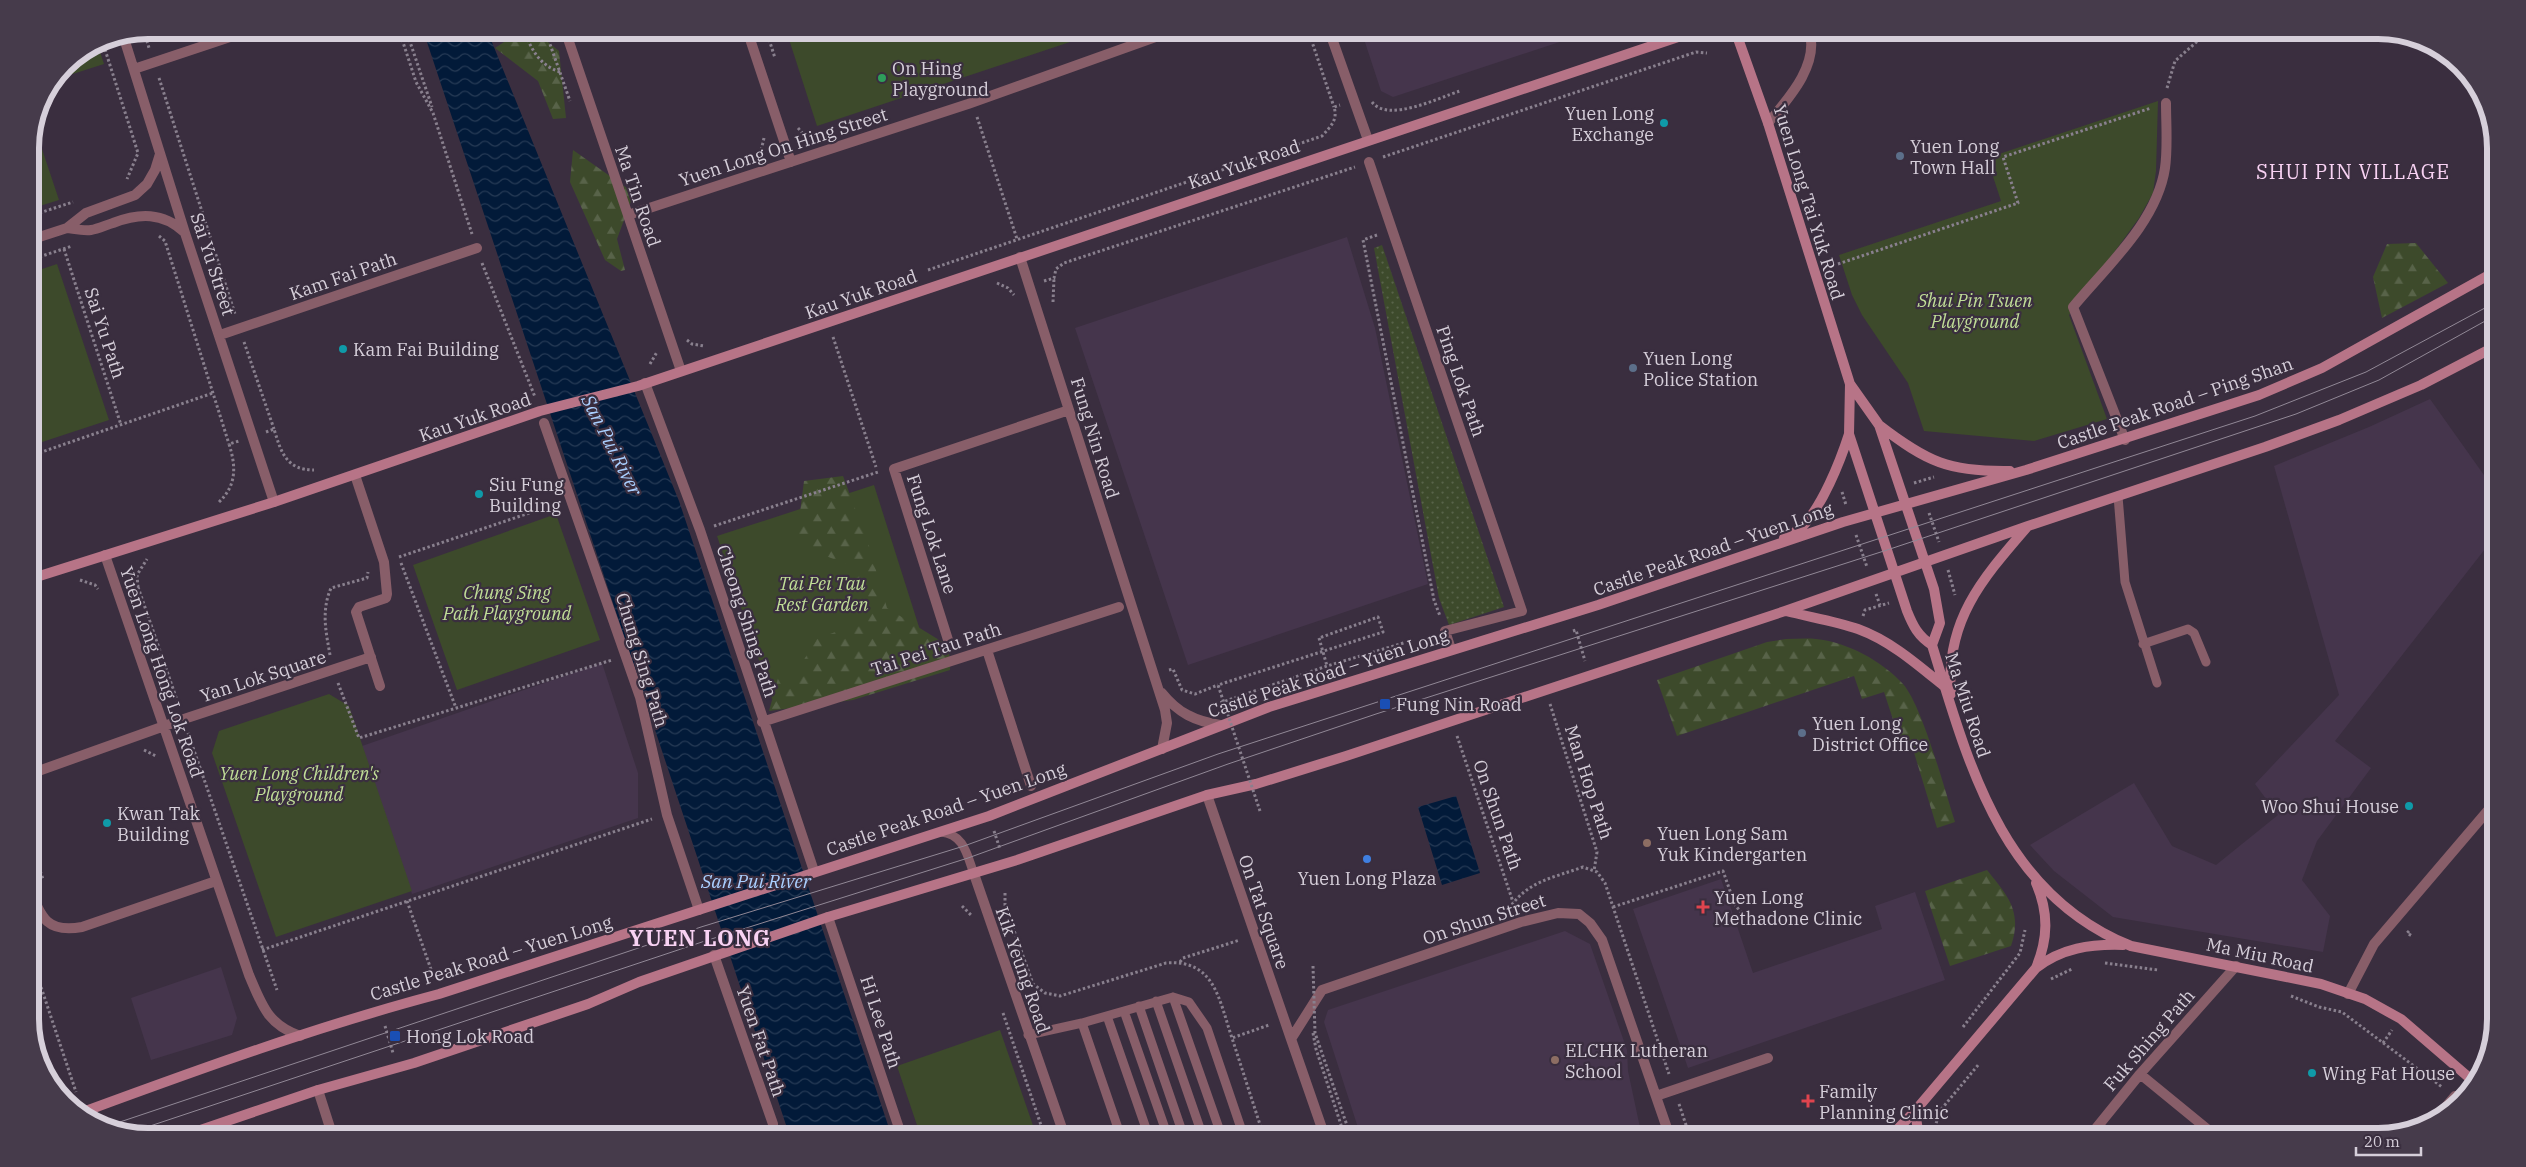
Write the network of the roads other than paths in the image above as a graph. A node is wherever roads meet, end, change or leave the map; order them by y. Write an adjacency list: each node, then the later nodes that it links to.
1 (223, 39): 10 (street)
2 (568, 39): 17 (street, Ma Tin Road)
3 (750, 39): 15 (street)
4 (1150, 39): 15 (street, Yuen Long On Hing Street)
5 (1332, 39): 13 (street)
6 (1672, 39): 13 (main road, Kau Yuk Road)
7 (1738, 39): 12 (main road, Yuen Long Tai Yuk Road)
8 (1812, 39): 12 (street)
9 (125, 41): 10 (street, Sai Yu Street)
10 (134, 68): 14 (street, Sai Yu Street)
11 (2166, 103): 33 (street)
12 (1768, 123): 28 (main road, Yuen Long Tai Yuk Road)
13 (1368, 140): 22 (main road, Kau Yuk Road)
14 (160, 154): 18 (street); 19 (street, Sai Yu Street)
15 (791, 162): 17 (street, Yuen Long On Hing Street)
16 (1369, 162): 47 (street, Ping Lok Path)
17 (628, 215): 26 (street, Ma Tin Road)
18 (68, 228): 19 (street); 20 (street)
19 (185, 233): 24 (street, Sai Yu Street)
20 (39, 237)
21 (477, 248): 24 (street, Kam Fai Path)
22 (1020, 257): 26 (main road, Kau Yuk Road); 29 (street, Fung Nin Road)
23 (2487, 276): 33 (main road, Castle Peak Road – Ping Shan)
24 (220, 335): 37 (street, Sai Yu Street)
25 (2487, 351): 36 (main road)
26 (681, 371): 27 (main road, Kau Yuk Road)
27 (641, 384): 35 (main road, Kau Yuk Road); 61 (street, Cheong Shing Path)
28 (1850, 384): 31 (main road, Yuen Long Tai Yuk Road); 32 (main road, Yuen Long Tai Yuk Road)
29 (1069, 410): 49 (street, Fung Lok Lane); 58 (street, Fung Nin Road)
30 (544, 423): 74 (street, Chung Sing Path)
31 (1879, 425): 34 (main road); 38 (main road, Yuen Long Tai Yuk Road)
32 (1849, 434): 39 (main road, Yuen Long Tai Yuk Road); 41 (main road)
33 (2125, 440): 34 (main road, Castle Peak Road – Ping Shan)
34 (2026, 470): 38 (main road, Castle Peak Road – Ping Shan)
35 (355, 474): 37 (main road, Kau Yuk Road); 54 (street)
36 (2118, 496): 40 (main road); 50 (lane)
37 (274, 502): 42 (main road, Kau Yuk Road)
38 (1905, 504): 39 (main road, Castle Peak Road – Ping Shan); 43 (main road, Yuen Long Tai Yuk Road)
39 (1875, 513): 41 (main road, Castle Peak Road – Yuen Long); 44 (main road, Yuen Long Tai Yuk Road)
40 (2028, 526): 43 (main road); 60 (main road)
41 (1769, 548): 52 (main road, Castle Peak Road – Yuen Long)
42 (105, 555): 45 (main road, Kau Yuk Road); 63 (street, Yuen Long Hong Lok Road)
43 (1924, 563): 44 (main road); 51 (main road, Yuen Long Tai Yuk Road)
44 (1894, 573): 48 (main road); 51 (main road, Yuen Long Tai Yuk Road)
45 (39, 576)
46 (1119, 607): 53 (street, Tai Pei Tau Path)
47 (1522, 611): 52 (street, Castle Peak Road – Yuen Long)
48 (1785, 611): 59 (main road); 67 (main road)
49 (949, 643)
50 (2143, 644): 55 (lane); 56 (lane)
51 (1932, 646): 59 (main road, Ma Miu Road)
52 (1451, 649): 62 (main road, Castle Peak Road – Yuen Long)
53 (987, 650): 61 (street, Tai Pei Tau Path); 66 (street)
54 (371, 657): 57 (street); 63 (street, Yan Lok Square)
55 (2206, 662)
56 (2156, 683)
57 (380, 686)
58 (1157, 686): 62 (street, Fung Nin Road); 64 (street, Fung Nin Road)
59 (1945, 688): 60 (main road, Ma Miu Road)
60 (1953, 713): 72 (main road, Ma Miu Road)
61 (762, 722): 70 (street, Cheong Shing Path)
62 (1220, 725): 64 (main road, Castle Peak Road – Yuen Long)
63 (165, 726): 65 (street, Yan Lok Square); 73 (street, Yuen Long Hong Lok Road)
64 (1162, 749): 69 (main road, Castle Peak Road – Yuen Long)
65 (39, 771)
66 (1031, 786)
67 (1207, 795): 71 (main road); 90 (street, On Tat Square)
68 (2487, 812): 81 (street)
69 (936, 832): 70 (main road, Castle Peak Road – Yuen Long); 71 (lane, Kik Yeung Road)
70 (812, 872): 74 (main road, Castle Peak Road – Yuen Long)
71 (974, 874): 76 (main road); 88 (street, Kik Yeung Road)
72 (2034, 878): 77 (main road, Ma Miu Road); 80 (main road, Ma Miu Road)
73 (216, 881): 75 (street); 89 (street, Yuen Long Hong Lok Road)
74 (702, 909): 89 (main road, Castle Peak Road – Yuen Long)
75 (39, 910)
76 (825, 918): 78 (main road); 101 (street, Hi Lee Path)
77 (2131, 946): 79 (main road, Ma Miu Road); 80 (main road)
78 (714, 956): 94 (main road); 100 (street, Yuen Fat Path)
79 (2236, 966): 81 (main road, Ma Miu Road); 92 (street, Fuk Shing Path)
80 (2036, 968): 97 (main road)
81 (2348, 994): 93 (main road, Ma Miu Road)
82 (1173, 997): 83 (lane); 108 (lane); 109 (lane)
83 (1156, 1001): 84 (lane); 107 (lane)
84 (1139, 1006): 85 (lane); 106 (lane)
85 (1124, 1011): 86 (lane); 105 (lane)
86 (1107, 1016): 87 (lane); 104 (lane)
87 (1082, 1023): 88 (lane); 103 (lane)
88 (1028, 1035): 102 (street, Kik Yeung Road)
89 (300, 1036): 96 (main road, Castle Peak Road – Yuen Long)
90 (1291, 1039): 95 (street, On Shun Street); 110 (street)
91 (1768, 1058): 95 (street)
92 (2140, 1074): 114 (street, Fuk Shing Path); 115 (street)
93 (2470, 1078)
94 (318, 1090): 98 (main road); 99 (street)
95 (1656, 1096): 111 (street, On Shun Street)
96 (87, 1110)
97 (1915, 1111): 112 (main road); 113 (main road)
98 (206, 1128)
99 (330, 1128)
100 (773, 1128)
101 (899, 1128)
102 (1062, 1128)
103 (1118, 1128)
104 (1146, 1128)
105 (1165, 1128)
106 (1181, 1128)
107 (1200, 1128)
108 (1219, 1128)
109 (1241, 1128)
110 (1322, 1128)
111 (1667, 1128)
112 (1899, 1128)
113 (1918, 1128)
114 (2096, 1128)
115 (2206, 1128)

